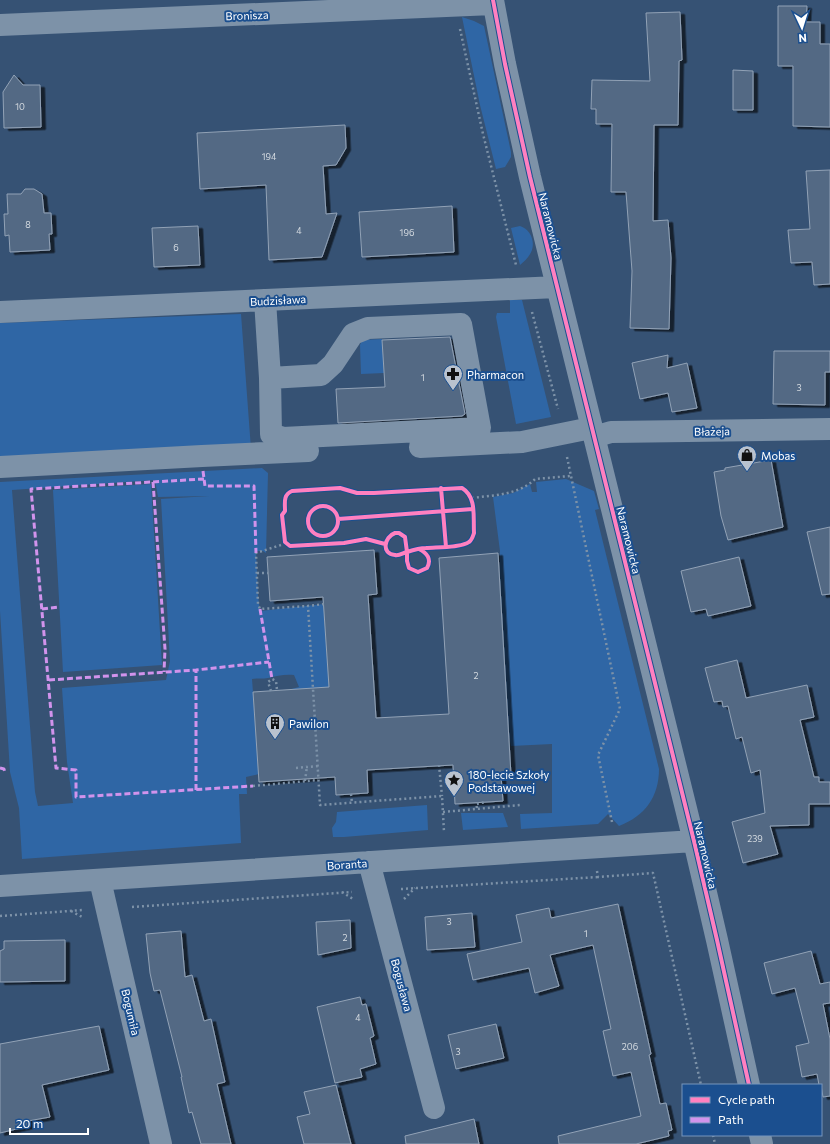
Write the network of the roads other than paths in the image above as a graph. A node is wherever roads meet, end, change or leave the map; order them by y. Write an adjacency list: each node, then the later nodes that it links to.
1 (493, 2): 2 (street, Bronisza); 3 (street, Naramowicka)
2 (0, 25)
3 (557, 287): 4 (street, Budzisława); 8 (street, Naramowicka)
4 (265, 300): 5 (street, Budzisława); 6 (street)
5 (0, 312)
6 (270, 378): 6 (street)
7 (830, 430): 8 (street, Błażeja)
8 (593, 432): 9 (street, Błażeja); 10 (street, Naramowicka)
9 (0, 467)
10 (694, 841): 11 (street, Boranta); 14 (street, Naramowicka)
11 (369, 862): 12 (street, Boranta); 15 (street, Bogusława)
12 (100, 880): 13 (street, Boranta); 16 (street, Bogumiła)
13 (0, 886)
14 (749, 1084)
15 (434, 1108)
16 (161, 1144)

